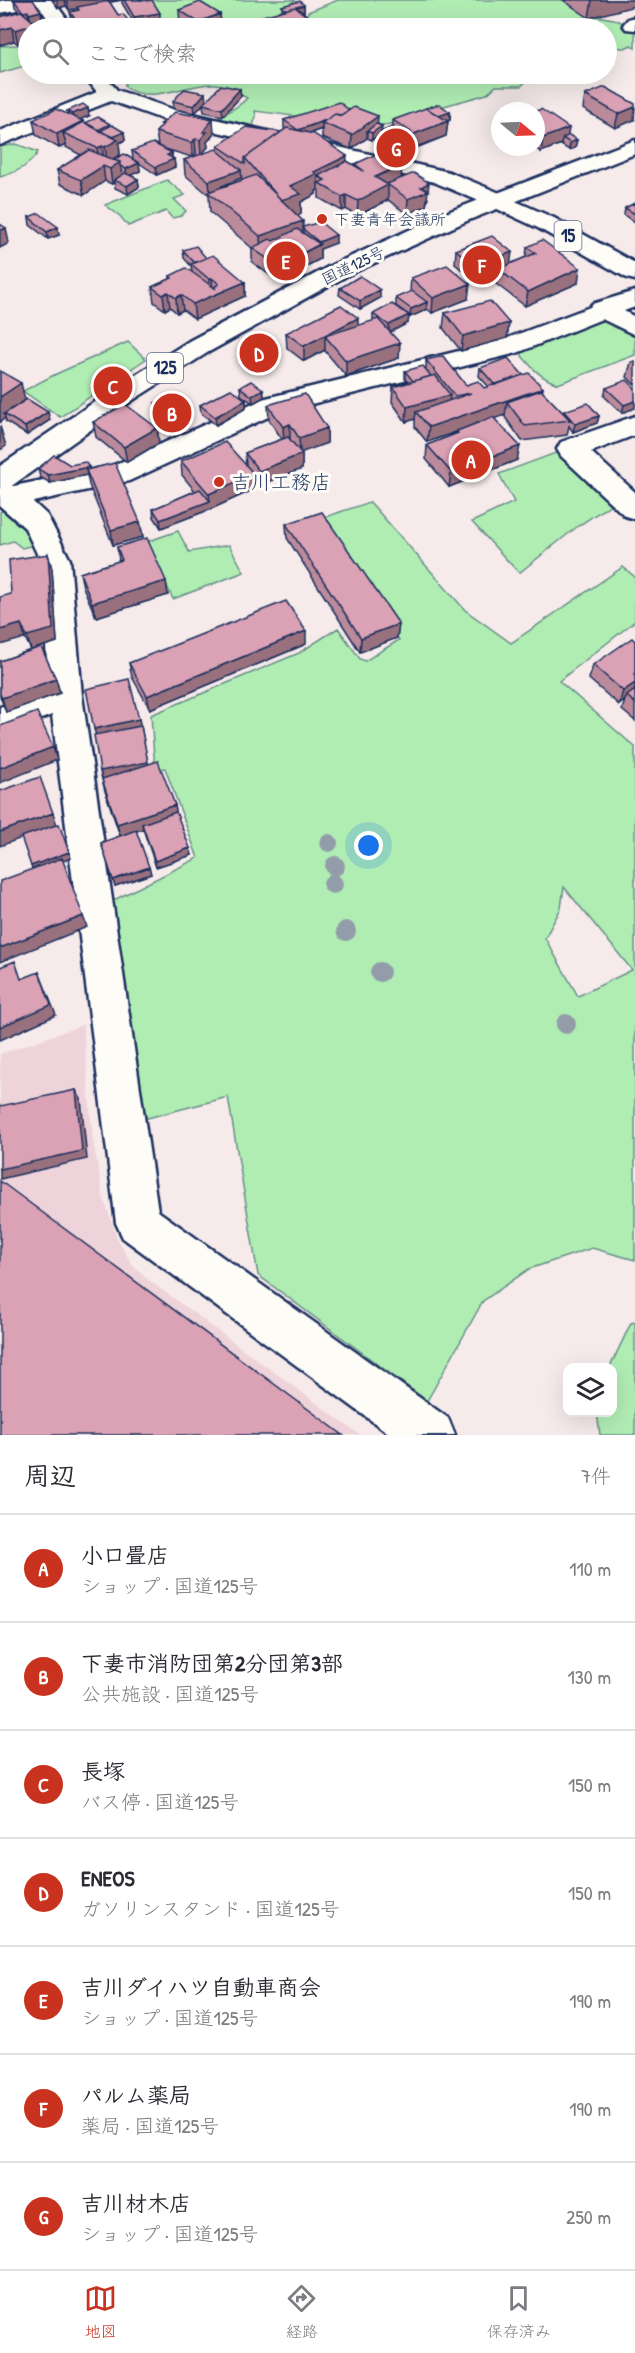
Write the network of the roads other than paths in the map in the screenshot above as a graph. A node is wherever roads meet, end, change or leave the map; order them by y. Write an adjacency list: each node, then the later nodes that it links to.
1 (42, 0): 2 (main road); 3 (main road)
2 (0, 7)
3 (56, 18)
4 (102, 84): 5 (main road)
5 (110, 93): 6 (main road); 8 (main road)
6 (0, 139)
7 (635, 146): 8 (main road, 国道125号 / 125)
8 (499, 201): 9 (main road, 15); 14 (main road, 国道125号 / 125)
9 (635, 273)
10 (635, 298): 11 (main road)
11 (601, 309): 12 (main road); 14 (main road)
12 (635, 327)
13 (635, 425): 15 (main road)
14 (4, 489): 16 (main road)
15 (635, 509)
16 (66, 696): 17 (main road); 18 (main road)
17 (0, 722)
18 (431, 1435)

